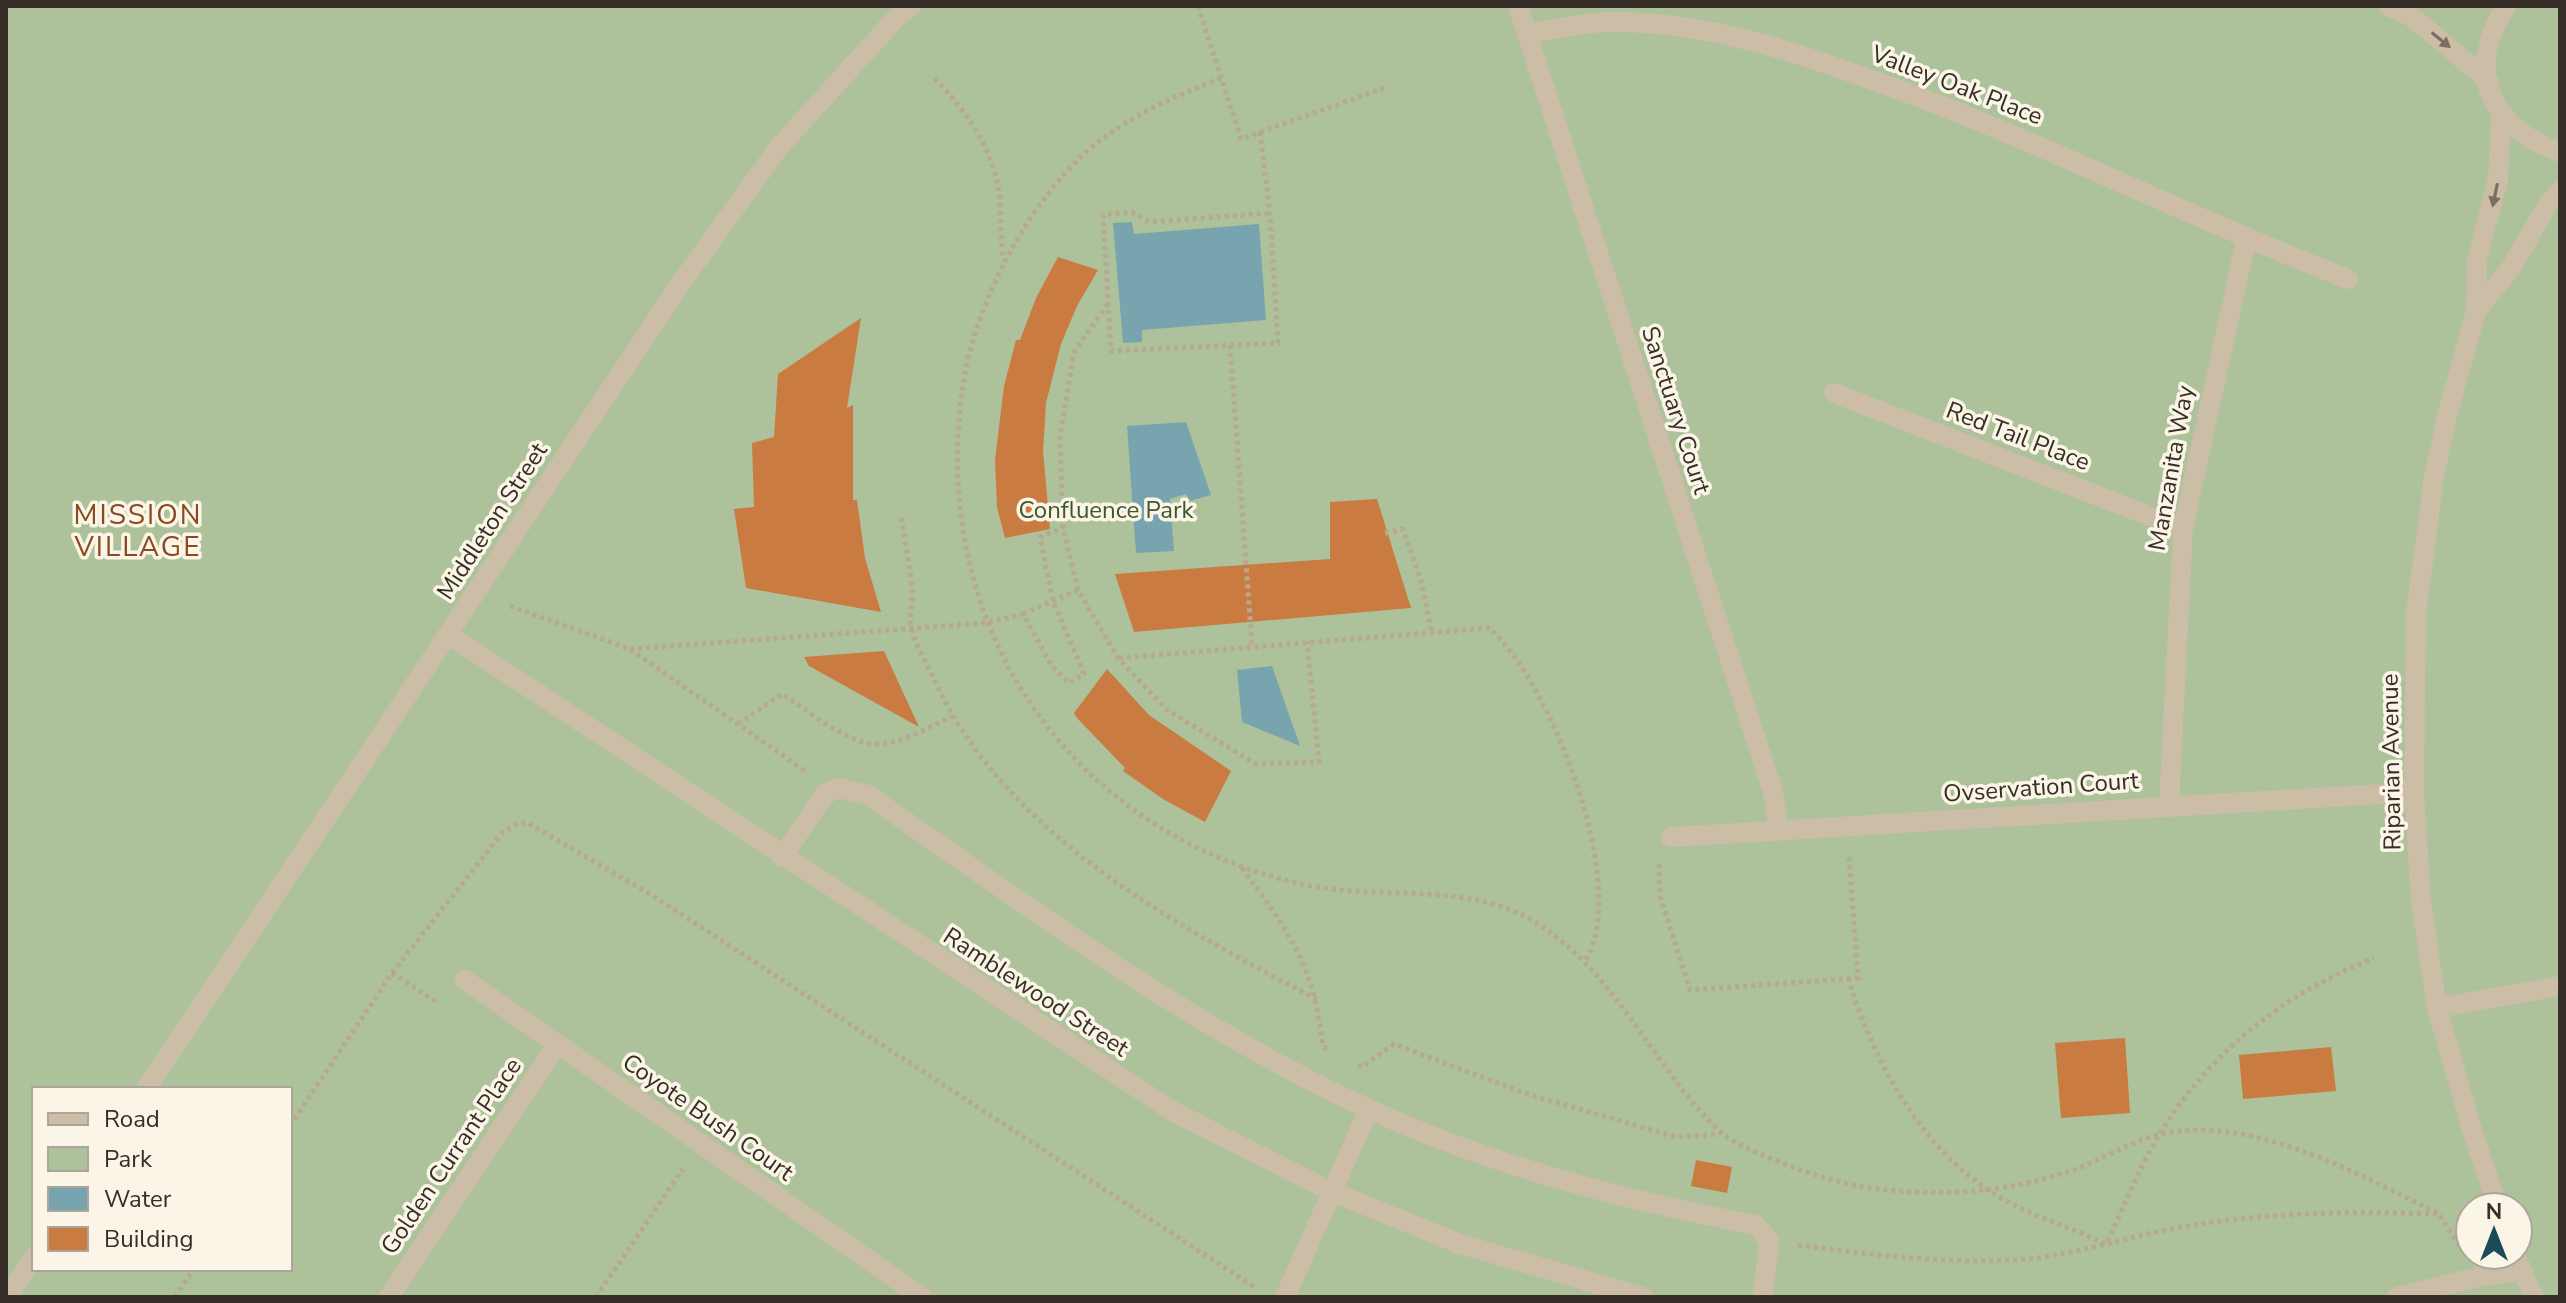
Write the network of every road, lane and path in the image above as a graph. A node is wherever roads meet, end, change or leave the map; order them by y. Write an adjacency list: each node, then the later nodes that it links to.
1 (912, 6): 34 (street, Middleton Street)
2 (1198, 6): 8 (path)
3 (1518, 6): 6 (street, Sanctuary Court)
4 (2388, 6): 9 (street, one-way to 9)
5 (2506, 6): 9 (street)
6 (1527, 34): 16 (street, Valley Oak Place); 45 (street, Sanctuary Court)
7 (935, 78): 17 (path)
8 (1221, 78): 12 (path); 17 (path)
9 (2489, 81): 11 (street)
10 (1384, 88): 12 (path)
11 (2501, 118): 13 (street); 20 (street, Riparian Avenue, one-way to 20)
12 (1260, 132): 15 (path)
13 (2560, 152)
14 (2560, 191): 20 (street, Riparian Avenue)
15 (1270, 213): 19 (path); 21 (path)
16 (2246, 240): 18 (street, Valley Oak Place); 25 (street, Manzanita Way)
17 (1004, 261): 31 (path)
18 (2348, 279)
19 (1108, 304): 21 (path); 24 (path)
20 (2476, 311): 42 (street, Riparian Avenue)
21 (1230, 345): 36 (path)
22 (1834, 393): 25 (street, Red Tail Place)
23 (901, 518): 32 (path)
24 (1063, 528): 27 (path); 28 (path)
25 (2183, 529): 43 (street, Manzanita Way)
26 (1385, 533): 33 (path)
27 (1078, 590): 28 (path); 38 (path)
28 (1053, 601): 30 (path); 30 (path)
29 (510, 606): 37 (path)
30 (1023, 614): 31 (path)
31 (986, 623): 32 (path); 48 (path)
32 (911, 628): 37 (path); 39 (path)
33 (1431, 630): 35 (path); 50 (path)
34 (449, 635): 47 (street, Ramblewood Street); 60 (street, Middleton Street)
35 (1307, 641): 36 (path); 38 (path)
36 (1252, 645): 38 (path)
37 (630, 649): 40 (path)
38 (1118, 658)
39 (951, 717): 40 (path); 55 (path)
40 (738, 724): 41 (path)
41 (832, 790): 47 (street); 61 (street)
42 (2414, 792): 43 (street, Ovservation Court); 56 (street, Riparian Avenue)
43 (2169, 804): 44 (street, Ovservation Court)
44 (1847, 827): 45 (street, Ovservation Court); 52 (path)
45 (1779, 831): 46 (street, Ovservation Court)
46 (1671, 837): 52 (path)
47 (782, 857): 66 (street, Ramblewood Street)
48 (1241, 867): 50 (path); 55 (path)
49 (2374, 958): 64 (path)
50 (1586, 960): 63 (path)
51 (392, 973): 53 (path); 62 (path); 77 (path)
52 (1848, 978): 67 (path)
53 (465, 980): 57 (street, Coyote Bush Court)
54 (2560, 986): 56 (street)
55 (1318, 1000): 58 (path)
56 (2437, 1008): 68 (street, Riparian Avenue)
57 (557, 1045): 65 (street, Coyote Bush Court); 81 (street, Golden Currant Place)
58 (1336, 1054)
59 (1349, 1060): 63 (path)
60 (147, 1087)
61 (1369, 1109): 66 (street); 71 (street)
62 (292, 1123)
63 (1721, 1134): 67 (path)
64 (2160, 1134): 67 (path); 69 (path); 72 (path)
65 (701, 1144): 78 (path); 82 (street, Coyote Bush Court)
66 (1330, 1191): 83 (street); 84 (street, Ramblewood Street)
67 (1989, 1191): 72 (path)
68 (2493, 1191)
69 (2439, 1214): 70 (path); 72 (path)
70 (2454, 1237)
71 (1769, 1241): 72 (path); 85 (street)
72 (2106, 1244)
73 (32, 1260): 79 (street)
74 (193, 1271): 80 (path)
75 (2495, 1271): 86 (street)
76 (2522, 1271): 87 (street)
77 (1264, 1292)
78 (598, 1296)
79 (8, 1297)
80 (175, 1297)
81 (389, 1297)
82 (922, 1297)
83 (1285, 1297)
84 (1643, 1297)
85 (1763, 1297)
86 (2397, 1297)
87 (2534, 1297)

